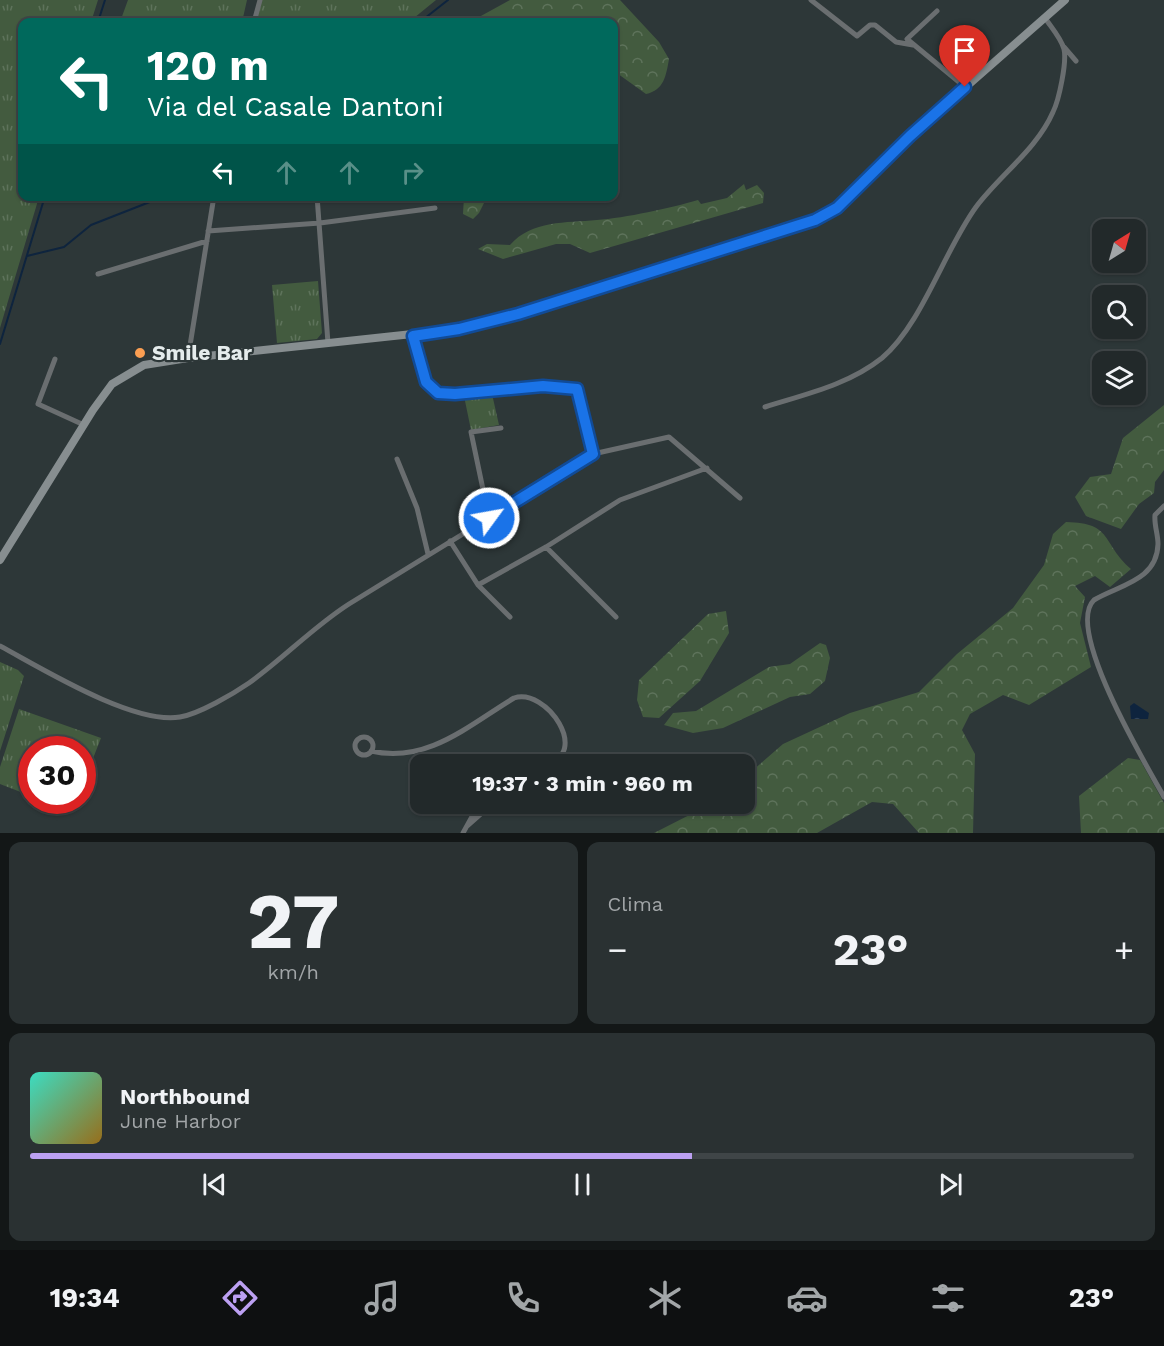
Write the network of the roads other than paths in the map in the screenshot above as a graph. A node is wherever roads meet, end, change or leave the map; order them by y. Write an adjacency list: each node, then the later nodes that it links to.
1 (260, 0): 5 (street)
2 (811, 0): 8 (street)
3 (1065, 0): 6 (main road)
4 (937, 11): 8 (street)
5 (255, 18)
6 (1045, 18): 7 (street); 10 (main road)
7 (1060, 41): 9 (street); 22 (street)
8 (913, 45): 10 (street)
9 (1076, 61)
10 (965, 87): 18 (main road)
11 (213, 201): 15 (street)
12 (318, 201): 14 (street)
13 (435, 208): 14 (street)
14 (320, 223): 15 (street); 19 (street)
15 (208, 231): 16 (street)
16 (207, 241): 17 (street); 20 (street)
17 (98, 274)
18 (413, 336): 19 (main road); 25 (street)
19 (328, 343): 20 (main road)
20 (188, 358): 23 (main road)
21 (55, 359): 23 (street)
22 (765, 407)
23 (84, 425): 34 (main road)
24 (501, 428): 30 (street)
25 (593, 454): 27 (street); 30 (street)
26 (397, 459): 33 (street)
27 (707, 468): 28 (street); 32 (street)
28 (740, 498)
29 (1164, 506): 41 (street)
30 (489, 518): 31 (street)
31 (450, 541): 33 (street); 35 (street)
32 (546, 547): 35 (street); 37 (street)
33 (428, 554): 38 (street)
34 (0, 560)
35 (478, 585): 36 (street)
36 (510, 617)
37 (616, 617)
38 (0, 646)
39 (371, 751): 40 (street)
40 (562, 754)
41 (1164, 797)
42 (474, 814): 44 (street)
43 (481, 814): 44 (street)
44 (467, 826): 45 (street)
45 (463, 833)

